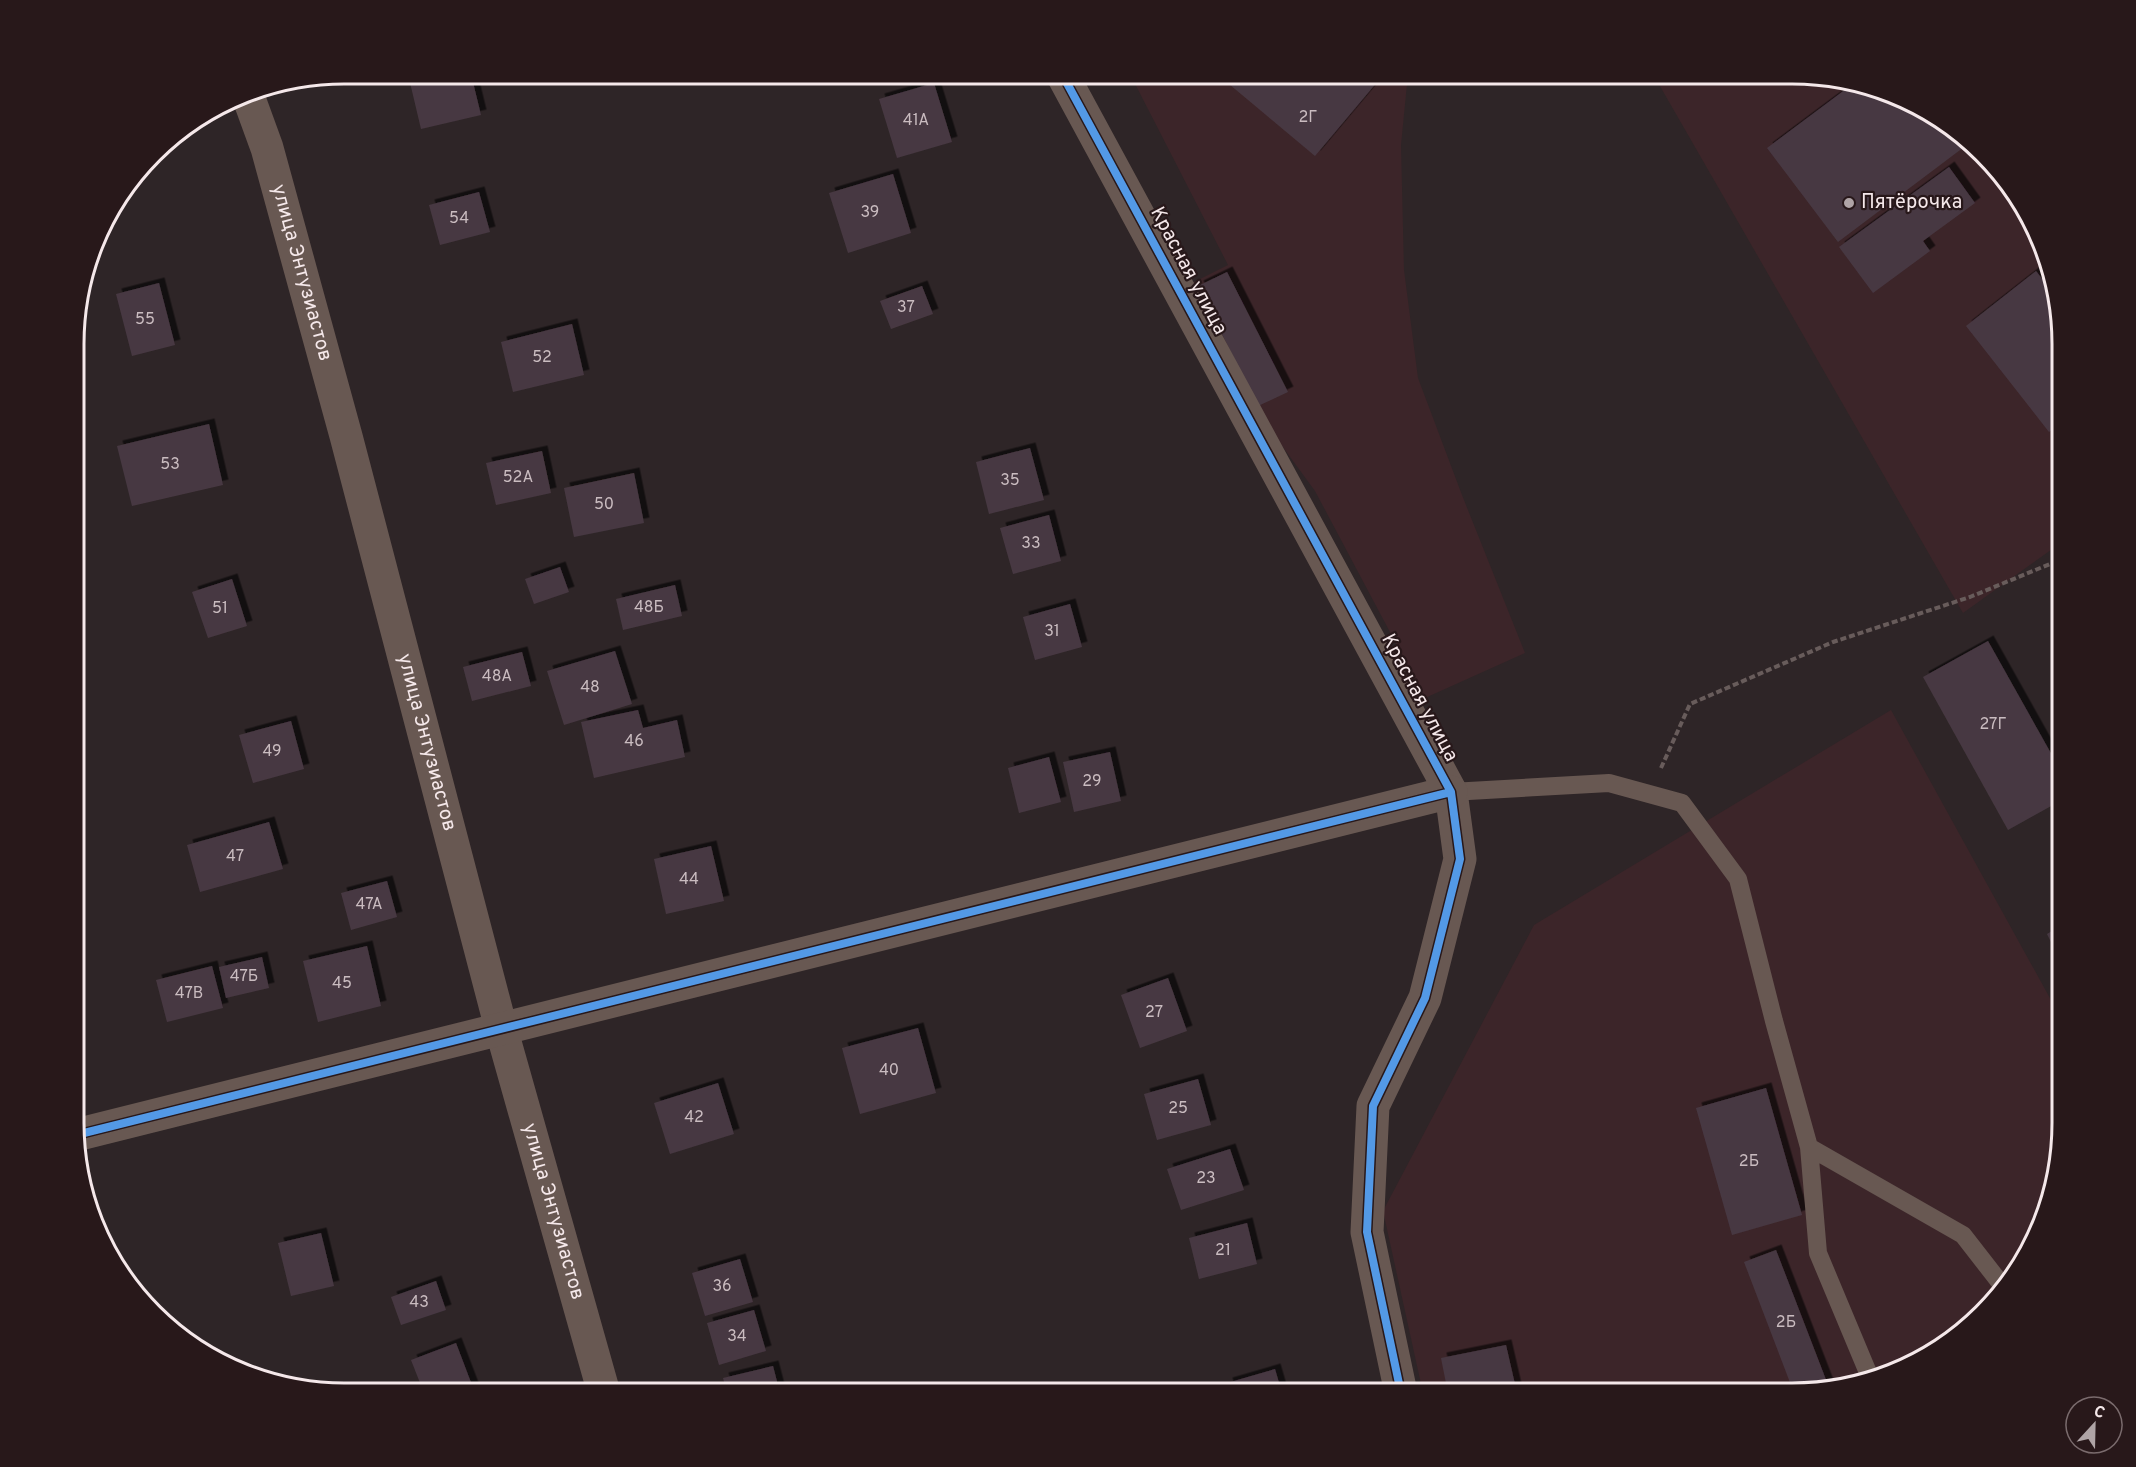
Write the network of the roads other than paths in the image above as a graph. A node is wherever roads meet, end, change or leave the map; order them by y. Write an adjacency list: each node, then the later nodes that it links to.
1 (1067, 84): 3 (street, Красная улица)
2 (250, 102): 4 (street, улица Энтузиастов)
3 (1451, 792): 4 (street); 6 (lane); 10 (street, Красная улица)
4 (501, 1028): 5 (street); 9 (street, улица Энтузиастов)
5 (85, 1133)
6 (1809, 1147): 7 (lane); 8 (lane)
7 (1998, 1281)
8 (1867, 1372)
9 (601, 1383)
10 (1399, 1383)

